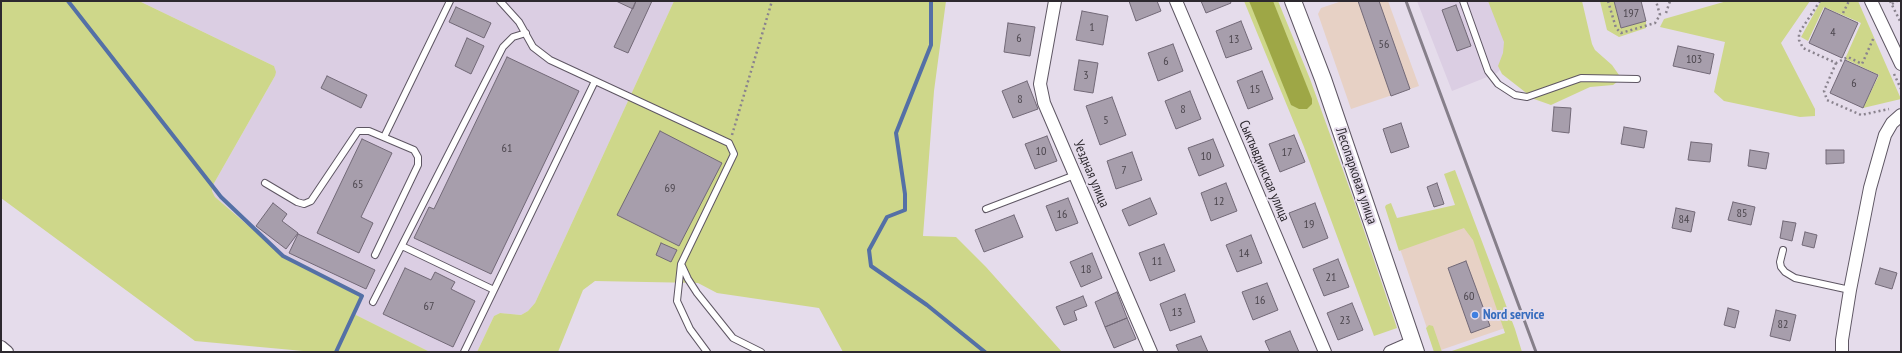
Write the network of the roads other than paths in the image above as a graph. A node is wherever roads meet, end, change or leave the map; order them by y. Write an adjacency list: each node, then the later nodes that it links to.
1 (450, 1): 13 (lane)
2 (500, 1): 8 (lane)
3 (1054, 1): 14 (street, Уездная улица)
4 (1176, 1): 31 (street, Сыктывдинская улица)
5 (1293, 1): 25 (street, Лесопарковая улица)
6 (1463, 1): 10 (lane)
7 (1871, 1): 9 (street)
8 (526, 33): 11 (lane); 17 (lane)
9 (1901, 64)
10 (1637, 79)
11 (595, 81): 20 (lane); 21 (lane)
12 (1898, 111): 22 (street)
13 (384, 137): 15 (lane); 19 (lane)
14 (1075, 175): 16 (lane); 30 (street, Уездная улица)
15 (265, 183)
16 (986, 209)
17 (402, 246): 21 (lane); 23 (lane)
18 (1784, 250): 22 (lane)
19 (375, 255)
20 (681, 264): 28 (lane); 29 (lane)
21 (494, 290): 27 (lane)
22 (1850, 290): 33 (street)
23 (373, 302)
24 (1, 347): 26 (street)
25 (1415, 347): 32 (street)
26 (7, 352)
27 (464, 352)
28 (707, 352)
29 (761, 352)
30 (1151, 352)
31 (1324, 352)
32 (1390, 352)
33 (1842, 352)

